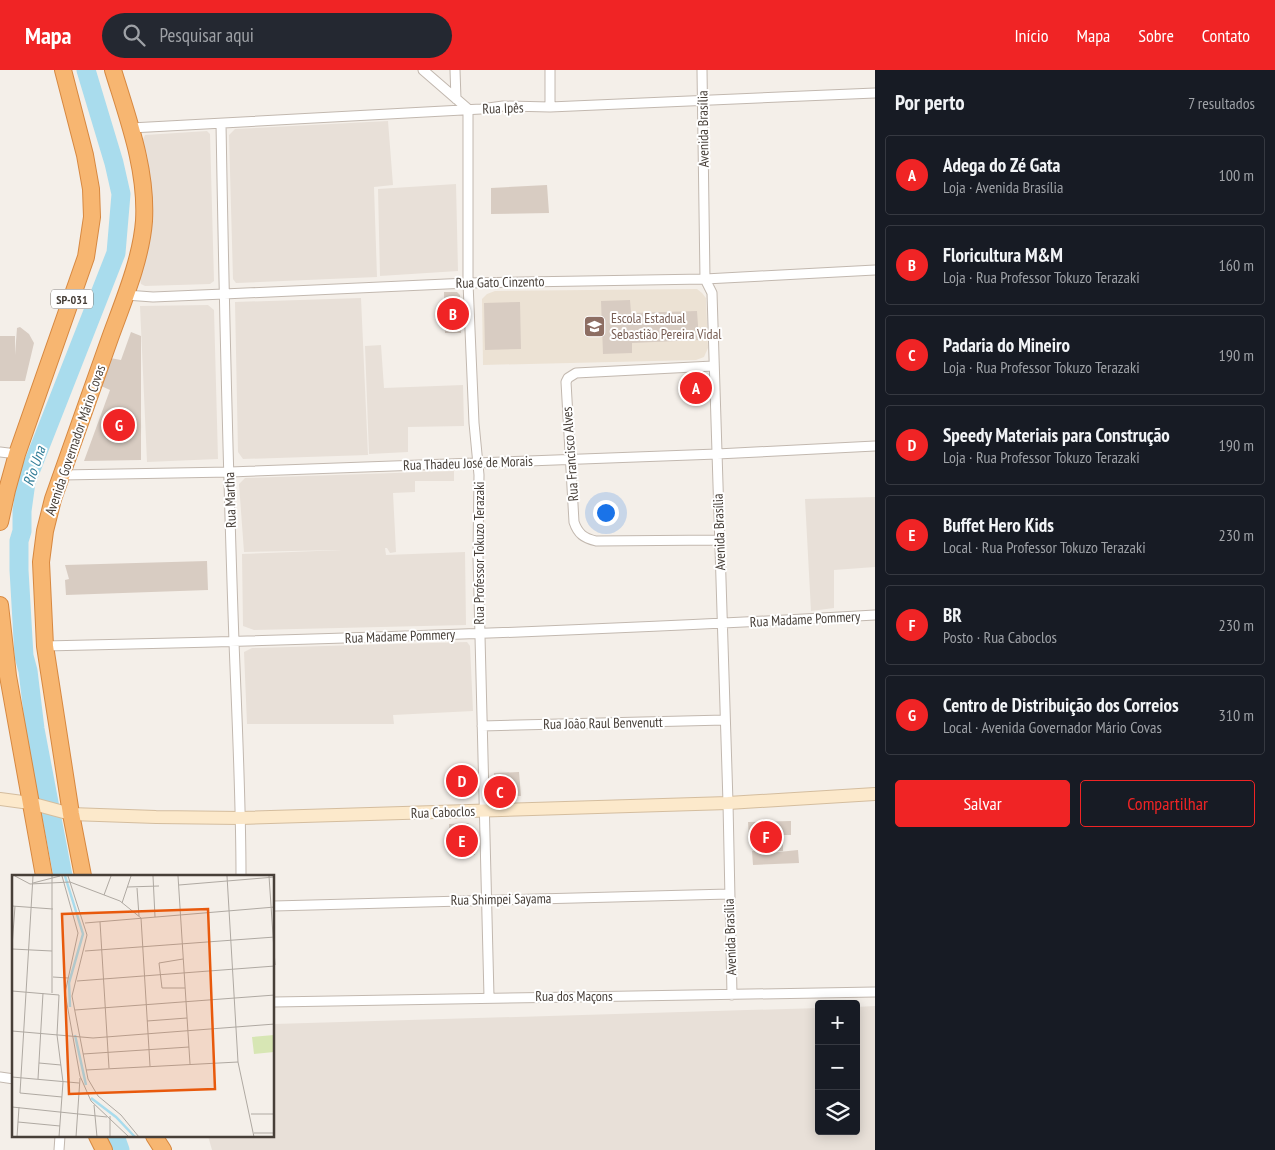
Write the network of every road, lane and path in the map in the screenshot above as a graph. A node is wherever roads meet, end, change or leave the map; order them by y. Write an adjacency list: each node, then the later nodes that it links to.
1 (63, 70): 22 (highway, SP-031)
2 (113, 70): 13 (highway, Avenida Governador Mário Covas)
3 (423, 70): 8 (street)
4 (455, 70): 8 (street)
5 (550, 70): 10 (street)
6 (702, 70): 9 (street, Avenida Brasília)
7 (875, 93): 9 (street, Rua Ipês)
8 (456, 99): 11 (street)
9 (703, 102): 10 (street, Rua Ipês); 15 (street, Avenida Brasília)
10 (550, 107): 11 (street, Rua Ipês)
11 (468, 109): 12 (street, Rua Ipês); 16 (street, Rua Professor Tokuzo Terazaki)
12 (221, 124): 13 (street, Rua Ipês); 17 (street, Rua Martha)
13 (131, 128): 18 (highway, Avenida Governador Mário Covas)
14 (875, 270): 15 (street, Rua Gato Cinzento)
15 (705, 278): 16 (street, Rua Gato Cinzento); 19 (street, Avenida Brasília)
16 (468, 283): 17 (street, Rua Gato Cinzento); 25 (street, Rua Professor Tokuzo Terazaki)
17 (224, 294): 18 (street, Rua Gato Cinzento); 26 (street, Rua Martha)
18 (126, 295): 27 (highway, Avenida Governador Mário Covas)
19 (713, 366): 23 (street, Avenida Brasília); 24 (street, Rua Francisco Alves)
20 (875, 446): 23 (street, Rua Thadeu José de Morais)
21 (0, 452): 22 (street)
22 (17, 454): 28 (highway, SP-031)
23 (717, 454): 24 (street, Rua Thadeu José de Morais); 29 (street, Avenida Brasília)
24 (570, 460): 25 (street, Rua Thadeu José de Morais); 29 (street, Rua Francisco Alves)
25 (478, 462): 26 (street, Rua Thadeu José de Morais); 33 (street, Rua Professor Tokuzo Terazaki)
26 (230, 472): 27 (street, Rua Thadeu José de Morais); 34 (street, Rua Martha)
27 (62, 475): 35 (highway, Avenida Governador Mário Covas)
28 (0, 522)
29 (720, 540): 32 (street, Avenida Brasília)
30 (0, 604): 41 (highway)
31 (875, 615): 32 (street, Rua Madame Pommery)
32 (722, 624): 33 (street, Rua Madame Pommery); 36 (street, Avenida Brasília)
33 (480, 632): 34 (street, Rua Madame Pommery); 37 (street, Rua Professor Tokuzo Terazaki)
34 (234, 642): 35 (street, Rua Madame Pommery); 44 (street, Rua Martha)
35 (45, 646): 43 (highway, Avenida Governador Mário Covas)
36 (725, 720): 37 (street, Rua João Raul Benvenutt); 40 (street, Avenida Brasília)
37 (482, 726): 42 (street, Rua Professor Tokuzo Terazaki)
38 (875, 794): 40 (street, Rua Caboclos)
39 (0, 799): 41 (street, Rua Caboclos)
40 (728, 803): 42 (street, Rua Caboclos); 48 (street, Avenida Brasília)
41 (37, 805): 43 (street, Rua Caboclos); 45 (highway)
42 (484, 811): 44 (street, Rua Caboclos); 49 (street, Rua Professor Tokuzo Terazaki)
43 (68, 814): 44 (street, Rua Caboclos); 46 (highway, Avenida Governador Mário Covas)
44 (241, 818): 47 (street, Rua Martha)
45 (44, 875)
46 (83, 875)
47 (241, 875)
48 (729, 894): 49 (street, Rua Shimpei Sayama); 52 (street, Avenida Brasília)
49 (487, 900): 50 (street, Rua Shimpei Sayama); 53 (street, Rua Professor Tokuzo Terazaki)
50 (275, 906)
51 (875, 992): 52 (street, Rua dos Maçons)
52 (732, 996): 53 (street, Rua dos Maçons)
53 (490, 997): 54 (street, Rua dos Maçons)
54 (275, 1002)
55 (99, 1138): 57 (highway)
56 (155, 1138): 58 (highway)
57 (104, 1150)
58 (163, 1150)

